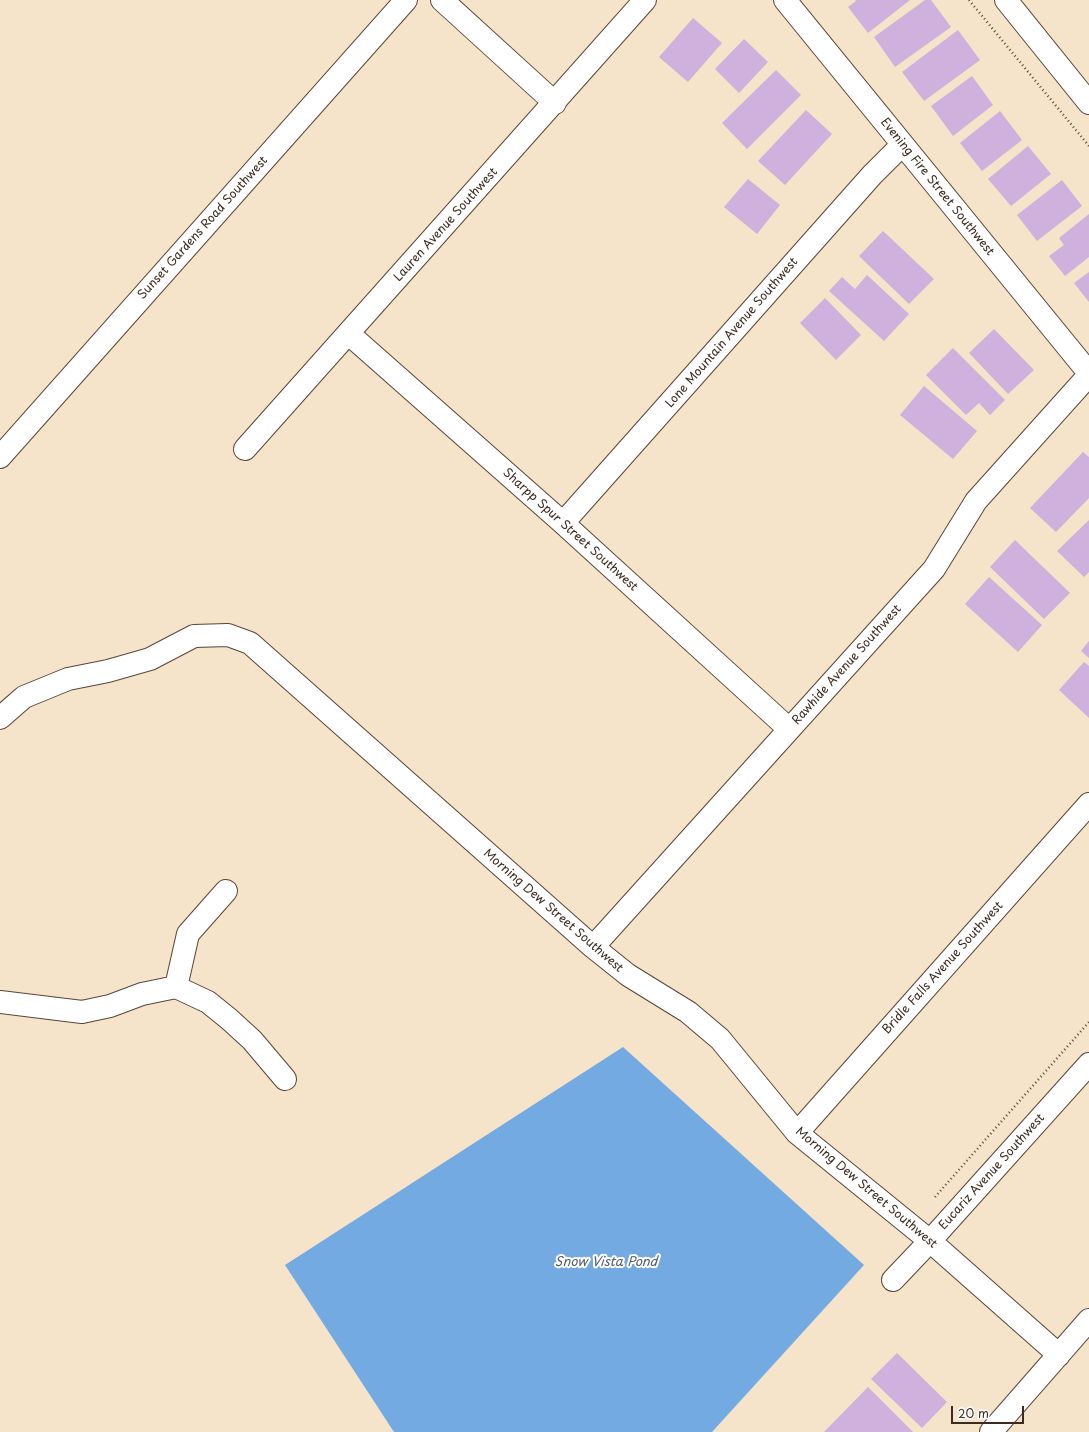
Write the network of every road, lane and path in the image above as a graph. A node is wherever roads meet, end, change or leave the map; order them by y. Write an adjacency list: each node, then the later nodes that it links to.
1 (406, 0): 14 (street, Sunset Gardens Road Southwest)
2 (442, 0): 7 (street)
3 (645, 0): 7 (street, Lauren Avenue Southwest)
4 (785, 0): 9 (street, Evening Fire Street Southwest)
5 (969, 0): 10 (path)
6 (1006, 0): 8 (street)
7 (554, 103): 11 (street, Lauren Avenue Southwest)
8 (1089, 103)
9 (902, 144): 12 (street, Evening Fire Street Southwest); 15 (street, Lone Mountain Avenue Southwest)
10 (1089, 146)
11 (349, 334): 13 (street, Lauren Avenue Southwest); 15 (street, Sharpp Spur Street Southwest)
12 (1089, 374): 17 (street, Rawhide Avenue Southwest)
13 (245, 449)
14 (0, 457)
15 (563, 524): 17 (street, Sharpp Spur Street Southwest)
16 (0, 718): 20 (street, Morning Dew Street Southwest)
17 (789, 729): 20 (street, Rawhide Avenue Southwest)
18 (1089, 804): 26 (street, Bridle Falls Avenue Southwest)
19 (226, 891): 21 (street)
20 (593, 947): 26 (street, Morning Dew Street Southwest)
21 (176, 987): 22 (street); 25 (street)
22 (0, 1002)
23 (1089, 1022): 27 (path)
24 (1089, 1064): 28 (street, Eucariz Avenue Southwest)
25 (285, 1079)
26 (797, 1133): 28 (street, Morning Dew Street Southwest)
27 (934, 1197)
28 (930, 1241): 29 (street, Eucariz Avenue Southwest); 31 (street, Morning Dew Street Southwest)
29 (893, 1280)
30 (1089, 1320): 31 (street)
31 (1059, 1355): 32 (street)
32 (991, 1432)

